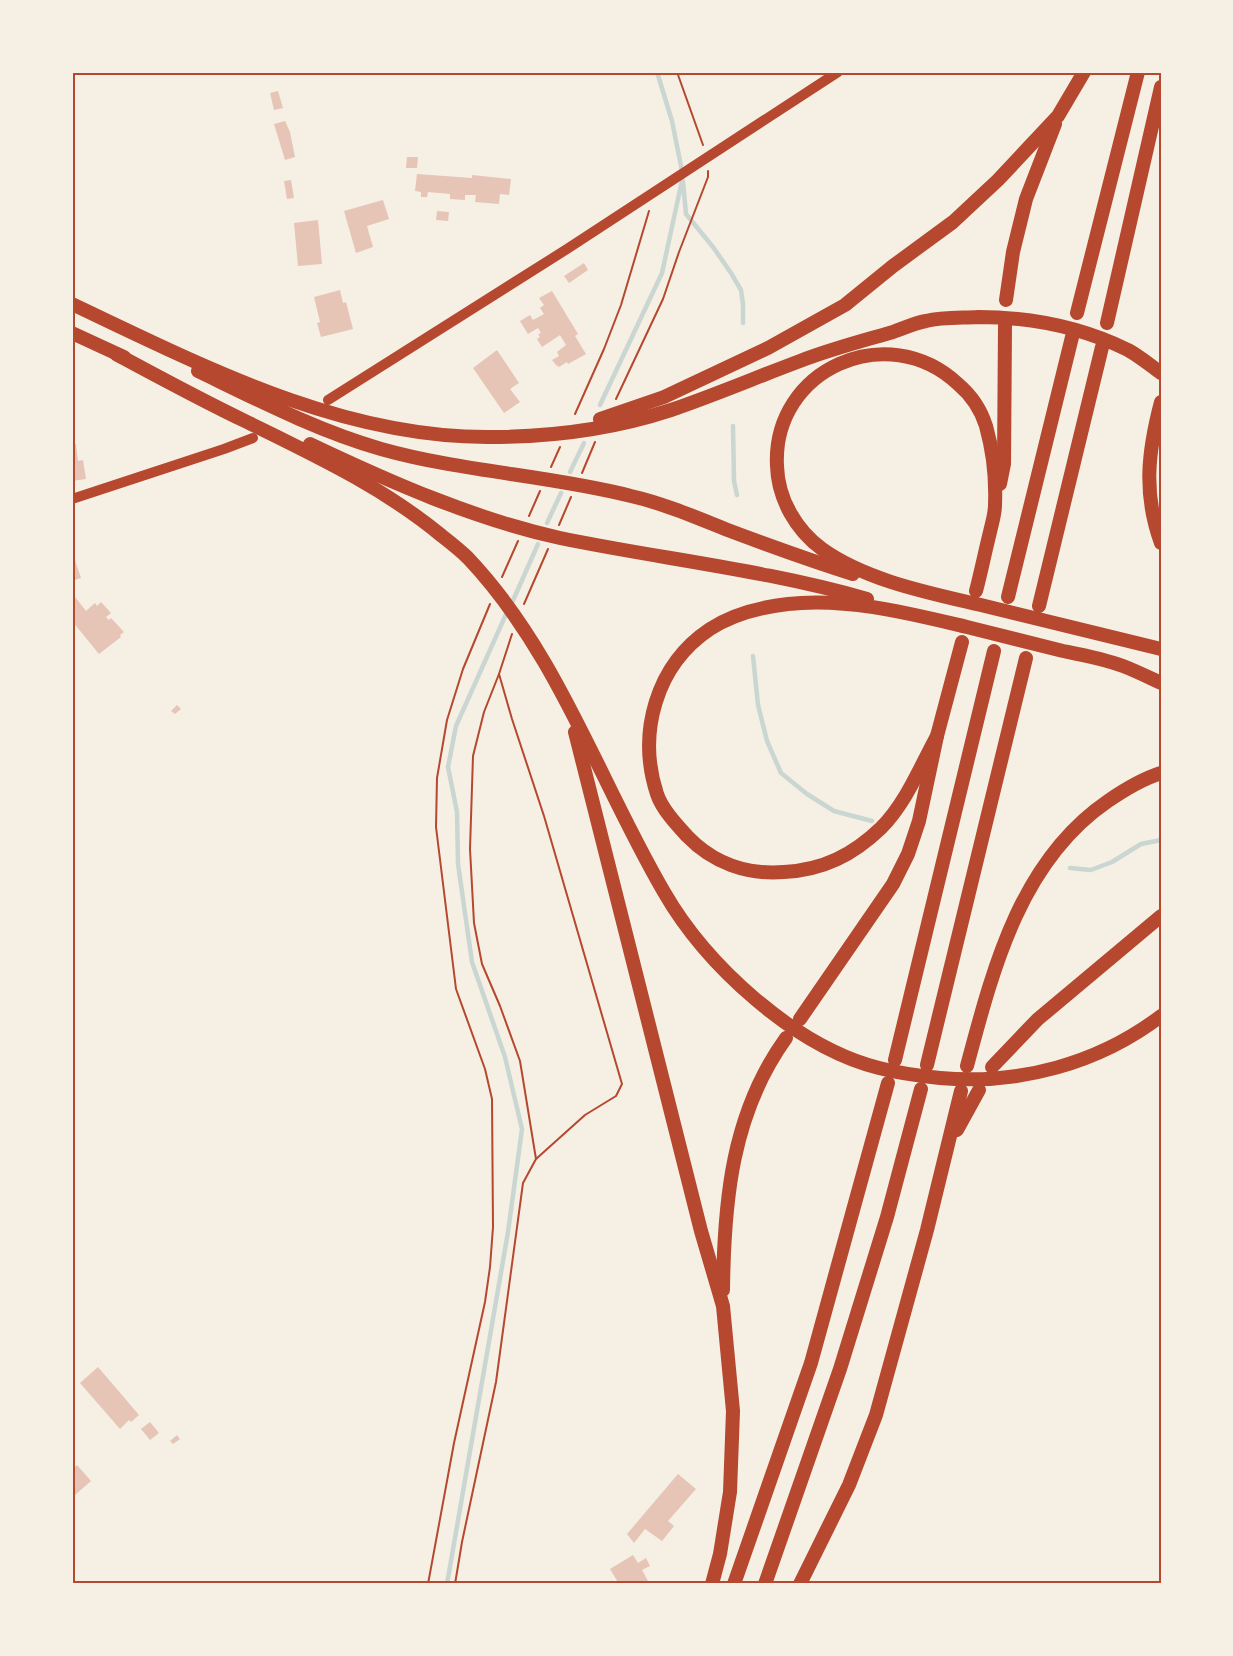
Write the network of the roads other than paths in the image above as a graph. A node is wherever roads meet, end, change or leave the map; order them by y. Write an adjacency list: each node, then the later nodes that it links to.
1 (838, 72): 17 (main road)
2 (1084, 72): 5 (highway)
3 (1138, 72): 9 (highway)
4 (1161, 87): 10 (highway)
5 (1058, 116): 6 (highway); 19 (highway)
6 (1006, 300)
7 (72, 304): 19 (highway)
8 (72, 312): 25 (highway)
9 (1077, 313)
10 (1107, 323)
11 (1005, 325): 22 (highway)
12 (72, 333): 15 (highway)
13 (1072, 338): 26 (highway)
14 (1101, 347): 27 (highway)
15 (116, 354): 28 (highway); 34 (highway)
16 (1161, 373): 19 (highway)
17 (328, 399)
18 (1161, 402): 23 (highway)
19 (613, 415)
20 (253, 438): 21 (main road)
21 (72, 499)
22 (995, 506): 24 (highway); 25 (highway)
23 (1161, 543)
24 (976, 591)
25 (939, 595): 30 (highway)
26 (1008, 597)
27 (1039, 606)
28 (950, 623): 33 (highway); 35 (highway)
29 (962, 642): 35 (highway)
30 (1161, 649)
31 (994, 651): 41 (highway)
32 (1026, 658): 42 (highway)
33 (1161, 683)
34 (570, 709): 38 (highway); 50 (highway)
35 (937, 736): 39 (highway)
36 (1161, 773): 43 (highway)
37 (1161, 916): 44 (highway)
38 (1161, 1016)
39 (800, 1019)
40 (786, 1038): 50 (highway)
41 (895, 1060)
42 (927, 1065)
43 (967, 1066)
44 (992, 1067)
45 (888, 1083): 52 (highway)
46 (921, 1089): 53 (highway)
47 (979, 1090): 49 (highway)
48 (961, 1091): 49 (highway)
49 (950, 1142): 54 (highway)
50 (723, 1306): 51 (highway)
51 (711, 1584)
52 (734, 1584)
53 (765, 1584)
54 (800, 1584)

